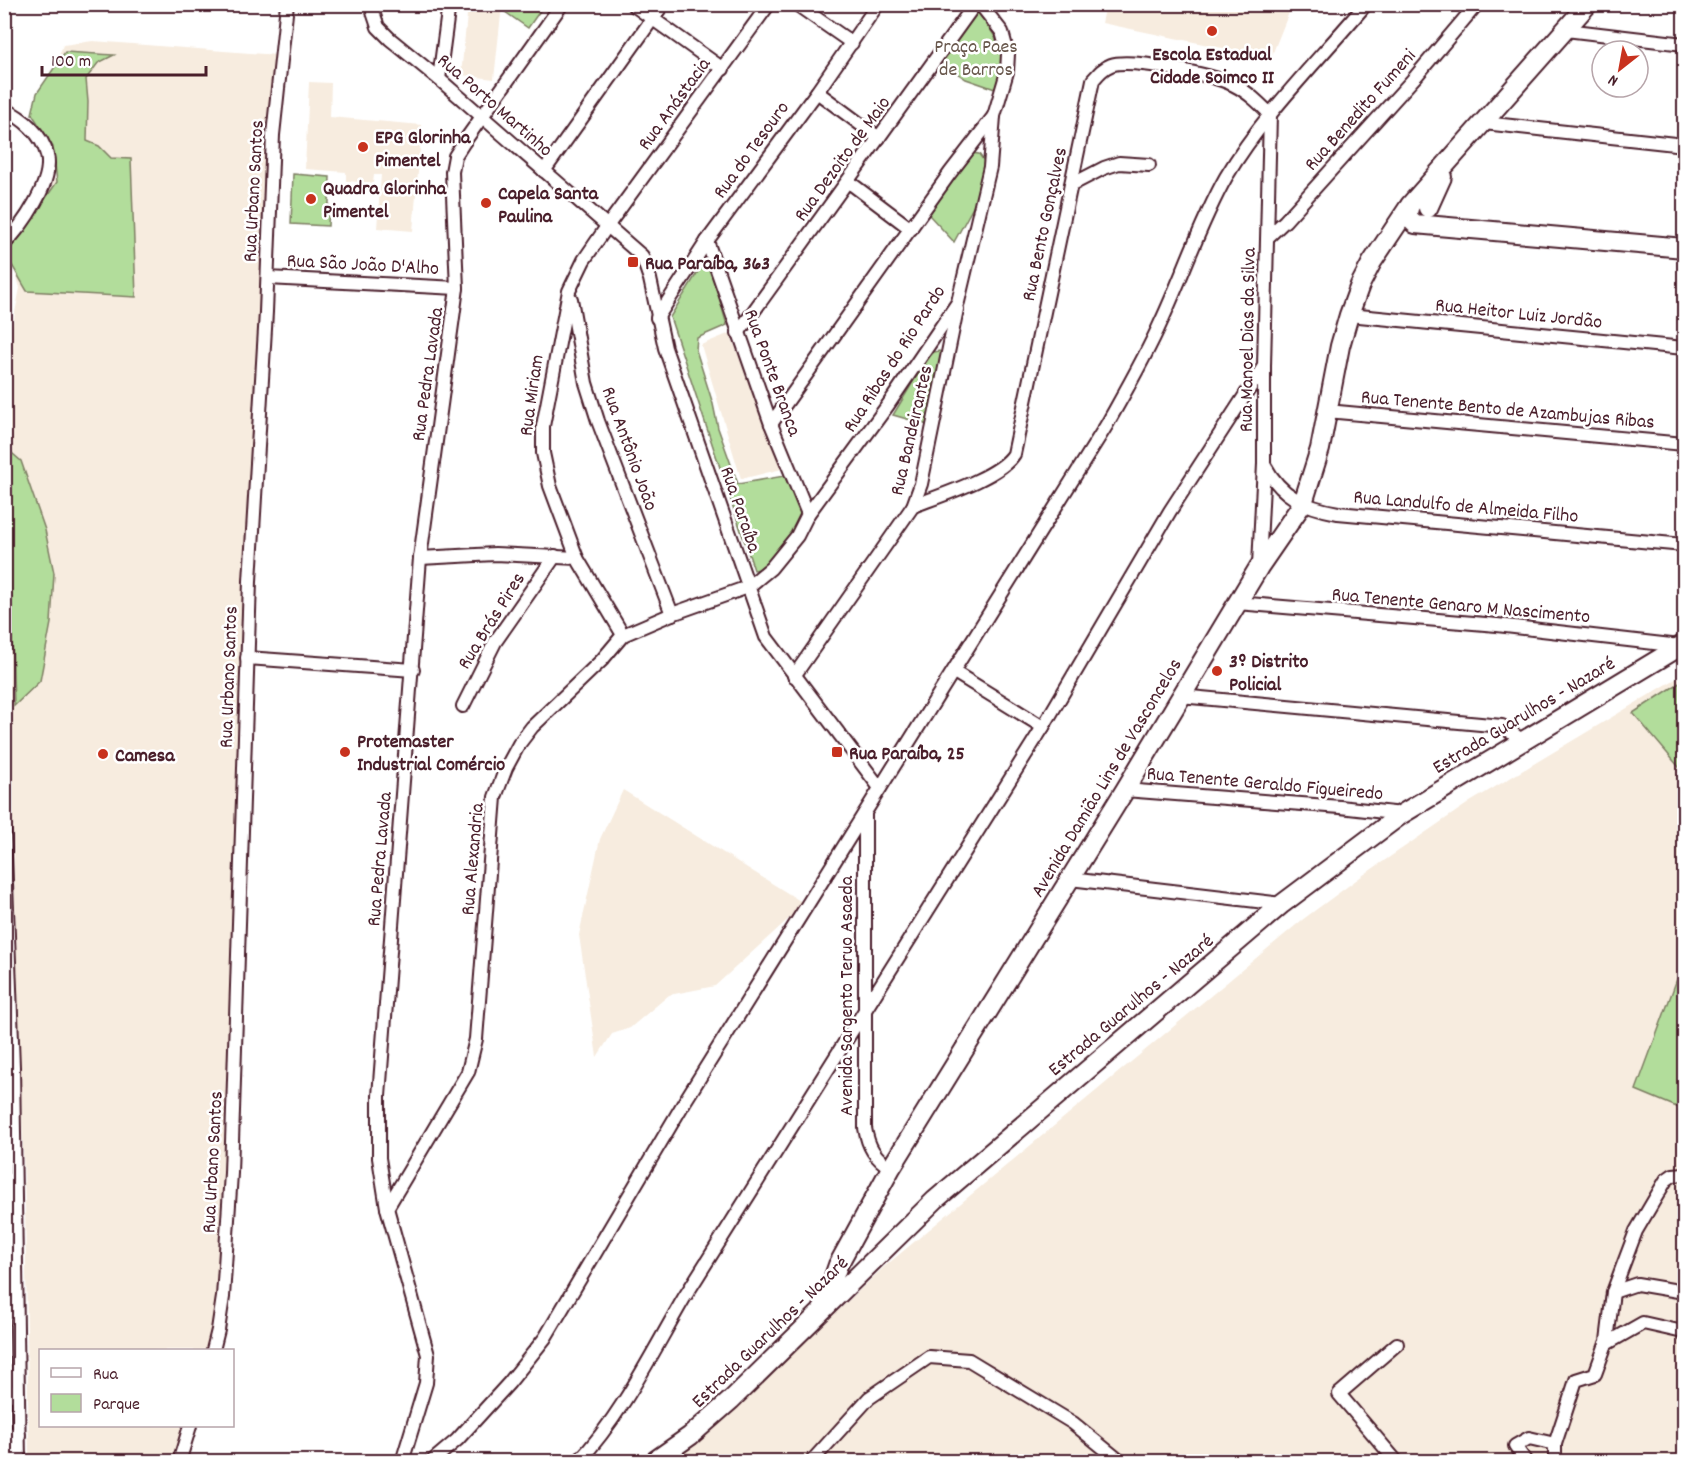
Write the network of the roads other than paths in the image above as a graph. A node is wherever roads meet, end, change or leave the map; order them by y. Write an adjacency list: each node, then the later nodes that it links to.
1 (287, 4): 43 (street, Rua Urbano Santos)
2 (374, 4): 20 (street, Rua Porto Martinho)
3 (449, 4): 20 (street)
4 (562, 4): 24 (street, Rua Pedra Lavada)
5 (632, 4): 15 (street)
6 (663, 4): 15 (street)
7 (769, 4): 19 (street, Rua Anástacia)
8 (796, 4): 17 (street)
9 (878, 4): 17 (street, Rua do Tesouro)
10 (975, 4): 27 (street, Rua Dezoito de Maio)
11 (980, 4): 25 (street, Rua Ribas do Rio Pardo)
12 (1366, 4): 23 (street)
13 (1477, 4): 38 (street, Rua Benedito Fumeni)
14 (1588, 4): 16 (street, Avenida Damião Lins de Vasconcelos)
15 (653, 18): 19 (street); 31 (street)
16 (1566, 30): 18 (street); 26 (street, Avenida Damião Lins de Vasconcelos)
17 (852, 43): 21 (street, Rua do Tesouro)
18 (1684, 44)
19 (723, 69): 36 (street, Rua Anástacia)
20 (439, 79): 24 (street, Rua Porto Martinho)
21 (817, 92): 27 (street); 39 (street, Rua do Tesouro)
22 (7, 114): 40 (street)
23 (1270, 114): 33 (street, Rua Bento Gonçalves); 38 (street, Rua Manoel Dias da Silva); 71 (street)
24 (482, 116): 31 (street, Rua Porto Martinho); 44 (street, Rua Pedra Lavada)
25 (994, 116): 37 (street, Rua Ribas do Rio Pardo); 46 (street, Rua Ribas do Rio Pardo)
26 (1484, 123): 28 (street); 29 (street, Avenida Damião Lins de Vasconcelos)
27 (879, 138): 32 (street, Rua Dezoito de Maio)
28 (1684, 145)
29 (1450, 160): 34 (street, Avenida Damião Lins de Vasconcelos); 35 (street, Avenida Damião Lins de Vasconcelos)
30 (1149, 165): 33 (street)
31 (544, 171): 36 (street, Rua Porto Martinho)
32 (849, 182): 37 (street); 49 (street, Rua Dezoito de Maio)
33 (1071, 185): 57 (street, Rua Bento Gonçalves)
34 (1409, 206): 35 (street); 41 (street, Avenida Damião Lins de Vasconcelos)
35 (1425, 217): 41 (street); 42 (street)
36 (608, 225): 45 (street, Rua Miriam); 48 (street, Rua Paraíba)
37 (911, 229): 53 (street, Rua Ribas do Rio Pardo)
38 (1268, 237): 51 (street, Rua Manoel Dias da Silva)
39 (707, 241): 48 (street, Rua do Tesouro); 49 (street, Rua Ponte Branca)
40 (4, 244)
41 (1380, 247): 47 (street, Avenida Damião Lins de Vasconcelos)
42 (1684, 248)
43 (268, 278): 44 (street, Rua São João D'Alho); 69 (street, Rua Urbano Santos)
44 (457, 288): 61 (street, Rua Pedra Lavada)
45 (569, 291): 62 (street, Rua Miriam); 66 (street, Rua Antônio João)
46 (958, 302): 57 (street, Rua Bandeirantes); 58 (street, Rua Ribas do Rio Pardo)
47 (1349, 315): 50 (street, Rua Heitor Luiz Jordão); 52 (street, Avenida Damião Lins de Vasconcelos)
48 (657, 318): 64 (street, Rua Paraíba)
49 (738, 333): 53 (street, Rua Ponte Branca)
50 (1684, 348)
51 (1264, 366): 55 (street, Rua Manoel Dias da Silva); 75 (street)
52 (1327, 411): 54 (street, Rua Tenente Bento de Azambujas Ribas); 56 (street, Avenida Damião Lins de Vasconcelos)
53 (771, 424): 58 (street, Rua Ponte Branca)
54 (1684, 444)
55 (1264, 464): 56 (street, Rua Landulfo de Almeida Filho); 63 (street, Rua Manoel Dias da Silva)
56 (1303, 503): 59 (street, Rua Landulfo de Almeida Filho); 63 (street, Avenida Damião Lins de Vasconcelos)
57 (913, 506): 72 (street, Rua Bandeirantes)
58 (808, 514): 64 (street, Rua Ribas do Rio Pardo)
59 (1684, 545)
60 (555, 556): 61 (street, Rua Brás Pires); 62 (street, Rua Brás Pires); 74 (street, Rua Brás Pires)
61 (420, 558): 70 (street, Rua Pedra Lavada)
62 (577, 558): 67 (street, Rua Miriam)
63 (1259, 567): 65 (street, Avenida Damião Lins de Vasconcelos)
64 (748, 587): 66 (street, Rua Alexandria); 72 (street, Rua Paraíba)
65 (1237, 603): 68 (street, Rua Tenente Genaro M Nascimento); 73 (street, Avenida Damião Lins de Vasconcelos)
66 (672, 614): 67 (street, Rua Alexandria)
67 (623, 635): 88 (street, Rua Alexandria)
68 (1682, 645): 76 (street, Estrada Guarulhos - Nazaré)
69 (247, 658): 70 (street); 95 (street, Rua Urbano Santos)
70 (413, 670): 88 (street, Rua Pedra Lavada)
71 (954, 672): 75 (street); 77 (street)
72 (794, 676): 77 (street, Rua Paraíba)
73 (1180, 696): 76 (street); 78 (street, Avenida Damião Lins de Vasconcelos)
74 (463, 706)
75 (1043, 727): 84 (street)
76 (1523, 741): 80 (street, Estrada Guarulhos - Nazaré)
77 (880, 788): 79 (street)
78 (1125, 790): 80 (street, Rua Tenente Geraldo Figueiredo); 82 (street, Avenida Damião Lins de Vasconcelos)
79 (865, 812): 84 (street, Avenida Sargento Teruo Asaeda); 105 (street)
80 (1402, 814): 83 (street, Estrada Guarulhos - Nazaré)
81 (4, 830): 85 (street)
82 (1070, 879): 83 (street); 86 (street, Avenida Damião Lins de Vasconcelos)
83 (1282, 904): 91 (street, Estrada Guarulhos - Nazaré)
84 (863, 1016): 86 (street, Avenida Sargento Teruo Asaeda); 106 (street)
85 (9, 1068): 97 (street)
86 (891, 1168): 91 (street, Avenida Damião Lins de Vasconcelos)
87 (1684, 1174): 89 (street)
88 (387, 1208): 104 (street, Rua Pedra Lavada)
89 (1613, 1292): 90 (street); 94 (street)
90 (1684, 1292)
91 (821, 1313): 107 (street, Estrada Guarulhos - Nazaré)
92 (1684, 1335): 94 (street)
93 (1397, 1344): 110 (street)
94 (1606, 1344): 101 (street)
95 (213, 1349)
96 (4, 1388): 97 (street)
97 (18, 1398): 100 (street)
98 (189, 1427): 103 (street)
99 (4, 1433): 100 (street)
100 (19, 1435): 102 (street)
101 (1555, 1453): 111 (street); 112 (street)
102 (19, 1461)
103 (178, 1461)
104 (402, 1461)
105 (431, 1461)
106 (578, 1461)
107 (653, 1461)
108 (811, 1461): 109 (street)
109 (1120, 1461)
110 (1397, 1461)
111 (1526, 1461)
112 (1543, 1461)

